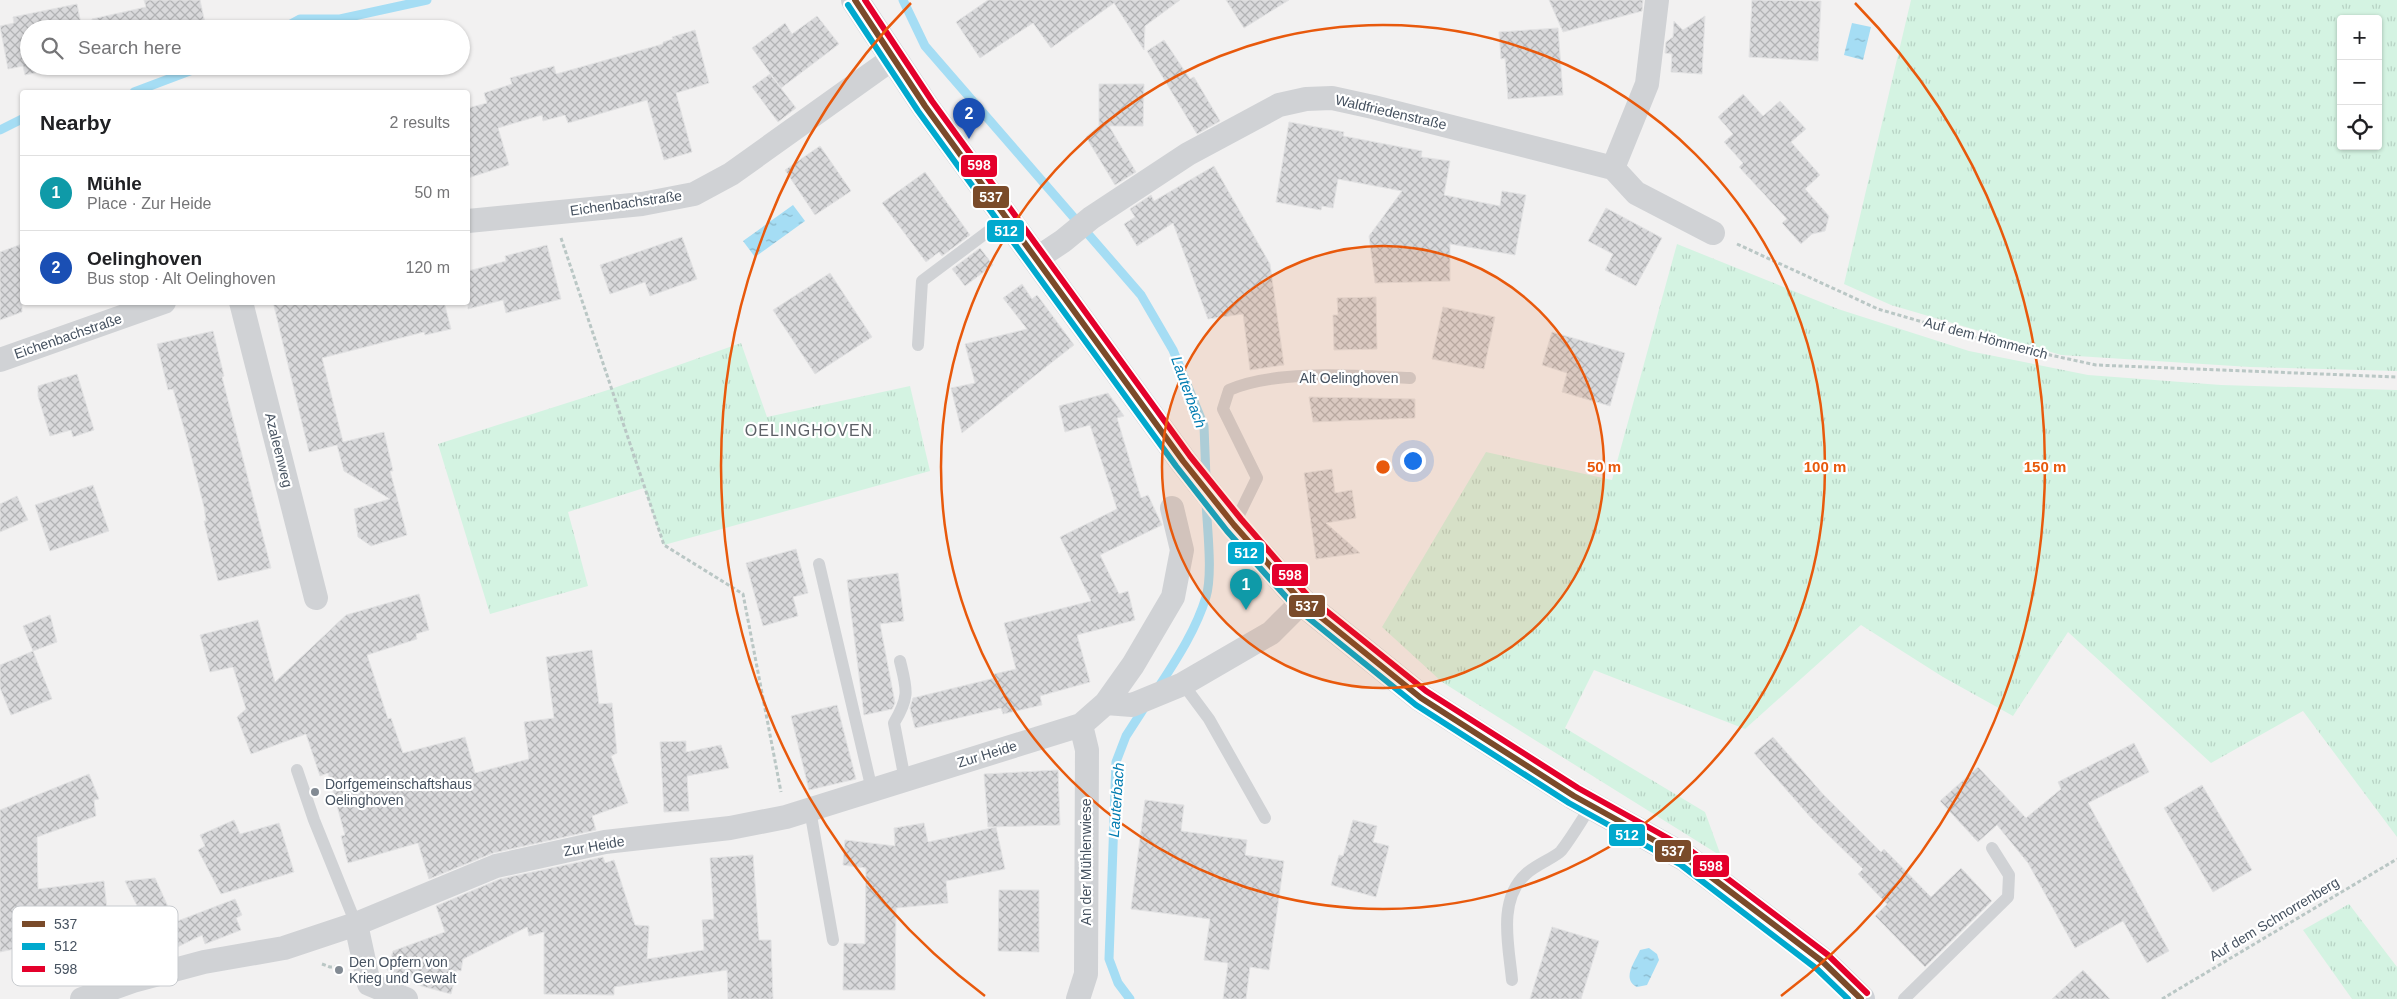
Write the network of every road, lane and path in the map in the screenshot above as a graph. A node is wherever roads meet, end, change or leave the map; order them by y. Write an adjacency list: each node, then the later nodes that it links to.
1 (855, 0): 3 (main road)
2 (1657, 0): 4 (street)
3 (892, 59): 5 (street, Eichenbachstraße); 6 (main road)
4 (1613, 168): 8 (street); 9 (street, Waldfriedenstraße)
5 (552, 213): 7 (street, Eichenbachstraße); 30 (path)
6 (1006, 218): 9 (main road); 12 (lane)
7 (470, 221)
8 (1713, 233): 14 (path, Auf dem Hömmerich)
9 (1036, 259): 17 (main road)
10 (156, 305): 13 (street, Eichenbachstraße)
11 (243, 305): 19 (street, Azaleenweg)
12 (918, 345)
13 (0, 360)
14 (2397, 377)
15 (1410, 378): 17 (lane, Alt Oelinghoven)
16 (1172, 508): 23 (street, Zur Heide)
17 (1234, 525): 20 (main road)
18 (819, 564): 27 (lane)
19 (316, 598)
20 (1302, 602): 22 (street); 28 (main road)
21 (900, 661): 26 (lane)
22 (1183, 684): 23 (street); 31 (lane)
23 (1106, 703): 24 (street, Zur Heide)
24 (1081, 724): 26 (street, Zur Heide); 43 (street, An der Mühlenwiese)
25 (297, 770): 34 (lane)
26 (905, 780): 27 (street, Zur Heide)
27 (872, 790): 29 (street, Zur Heide)
28 (1591, 806): 38 (lane); 44 (main road)
29 (810, 810): 30 (street, Zur Heide); 35 (lane)
30 (786, 817): 34 (street, Zur Heide)
31 (1264, 818)
32 (1992, 848): 45 (lane)
33 (2397, 859): 46 (path, Auf dem Schnorrenberg)
34 (356, 924): 36 (street, Zur Heide); 39 (street)
35 (833, 940)
36 (284, 948): 37 (street, Zur Heide); 39 (path)
37 (178, 969)
38 (1512, 980)
39 (369, 984): 42 (street)
40 (117, 986): 41 (street, Zur Heide)
41 (82, 999)
42 (406, 999)
43 (1078, 999)
44 (1862, 999)
45 (1904, 999)
46 (2162, 999)

